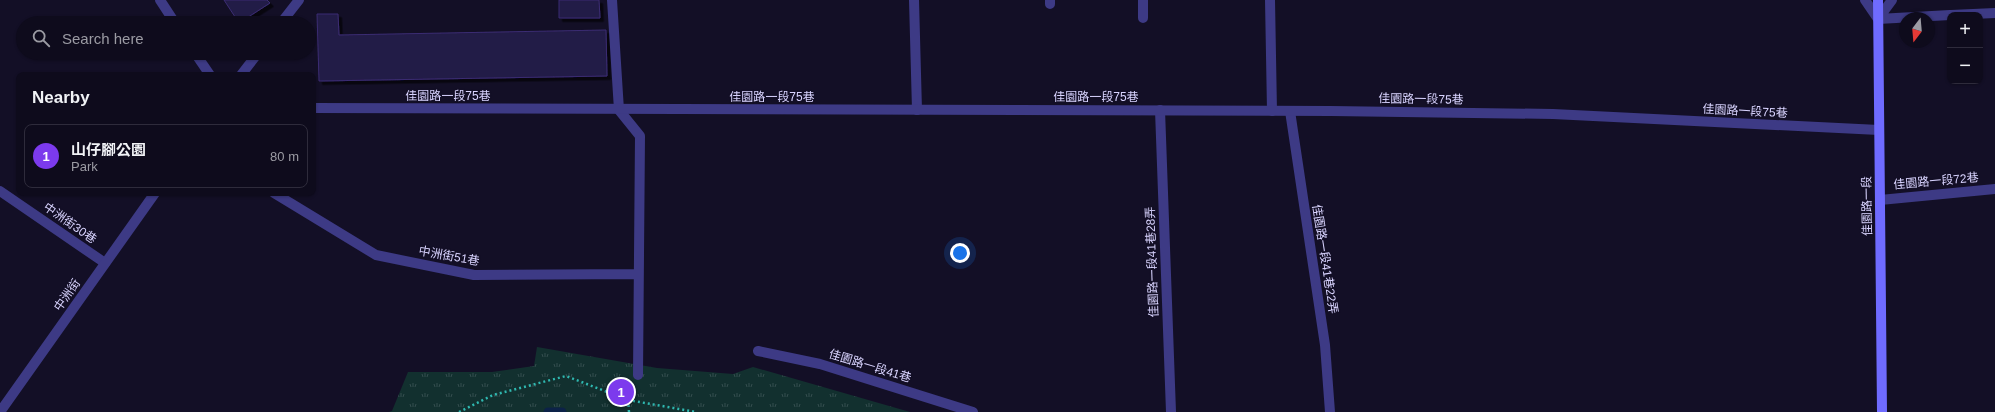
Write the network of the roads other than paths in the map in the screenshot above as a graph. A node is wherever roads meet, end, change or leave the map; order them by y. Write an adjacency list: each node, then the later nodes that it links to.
1 (160, 0): 13 (street)
2 (299, 0): 14 (street)
3 (612, 0): 22 (street)
4 (914, 0): 23 (street)
5 (1143, 0): 15 (street)
6 (1270, 0): 25 (street)
7 (1865, 0): 16 (street)
8 (1878, 0): 16 (street, 佳園路一段)
9 (1892, 0): 16 (street)
10 (1995, 13): 11 (street)
11 (1983, 14)
12 (1947, 15): 16 (street)
13 (170, 16)
14 (286, 16)
15 (1143, 18)
16 (1878, 19): 27 (street, 佳園路一段)
17 (200, 60): 19 (street)
18 (253, 60): 20 (street)
19 (208, 72)
20 (243, 72)
21 (316, 108): 22 (street, 佳園路一段75巷)
22 (619, 110): 23 (street, 佳園路一段75巷); 34 (street)
23 (917, 110): 24 (street, 佳園路一段75巷)
24 (1160, 110): 25 (street, 佳園路一段75巷); 39 (street, 佳園路一段41巷28弄)
25 (1272, 111): 26 (street, 佳園路一段75巷)
26 (1290, 111): 27 (street, 佳園路一段75巷); 40 (street, 佳園路一段41巷22弄)
27 (1879, 130): 32 (street, 佳園路一段)
28 (1995, 189): 32 (street, 佳園路一段72巷)
29 (0, 191): 33 (street, 中洲街30巷)
30 (153, 196): 33 (street, 中洲街)
31 (279, 196): 34 (street, 中洲街51巷)
32 (1880, 200): 41 (street, 佳園路一段)
33 (105, 263): 37 (street, 中洲街)
34 (638, 274): 36 (street)
35 (758, 351): 38 (street, 佳園路一段41巷)
36 (638, 375)
37 (0, 412)
38 (973, 412)
39 (1171, 412)
40 (1330, 412)
41 (1882, 412)

